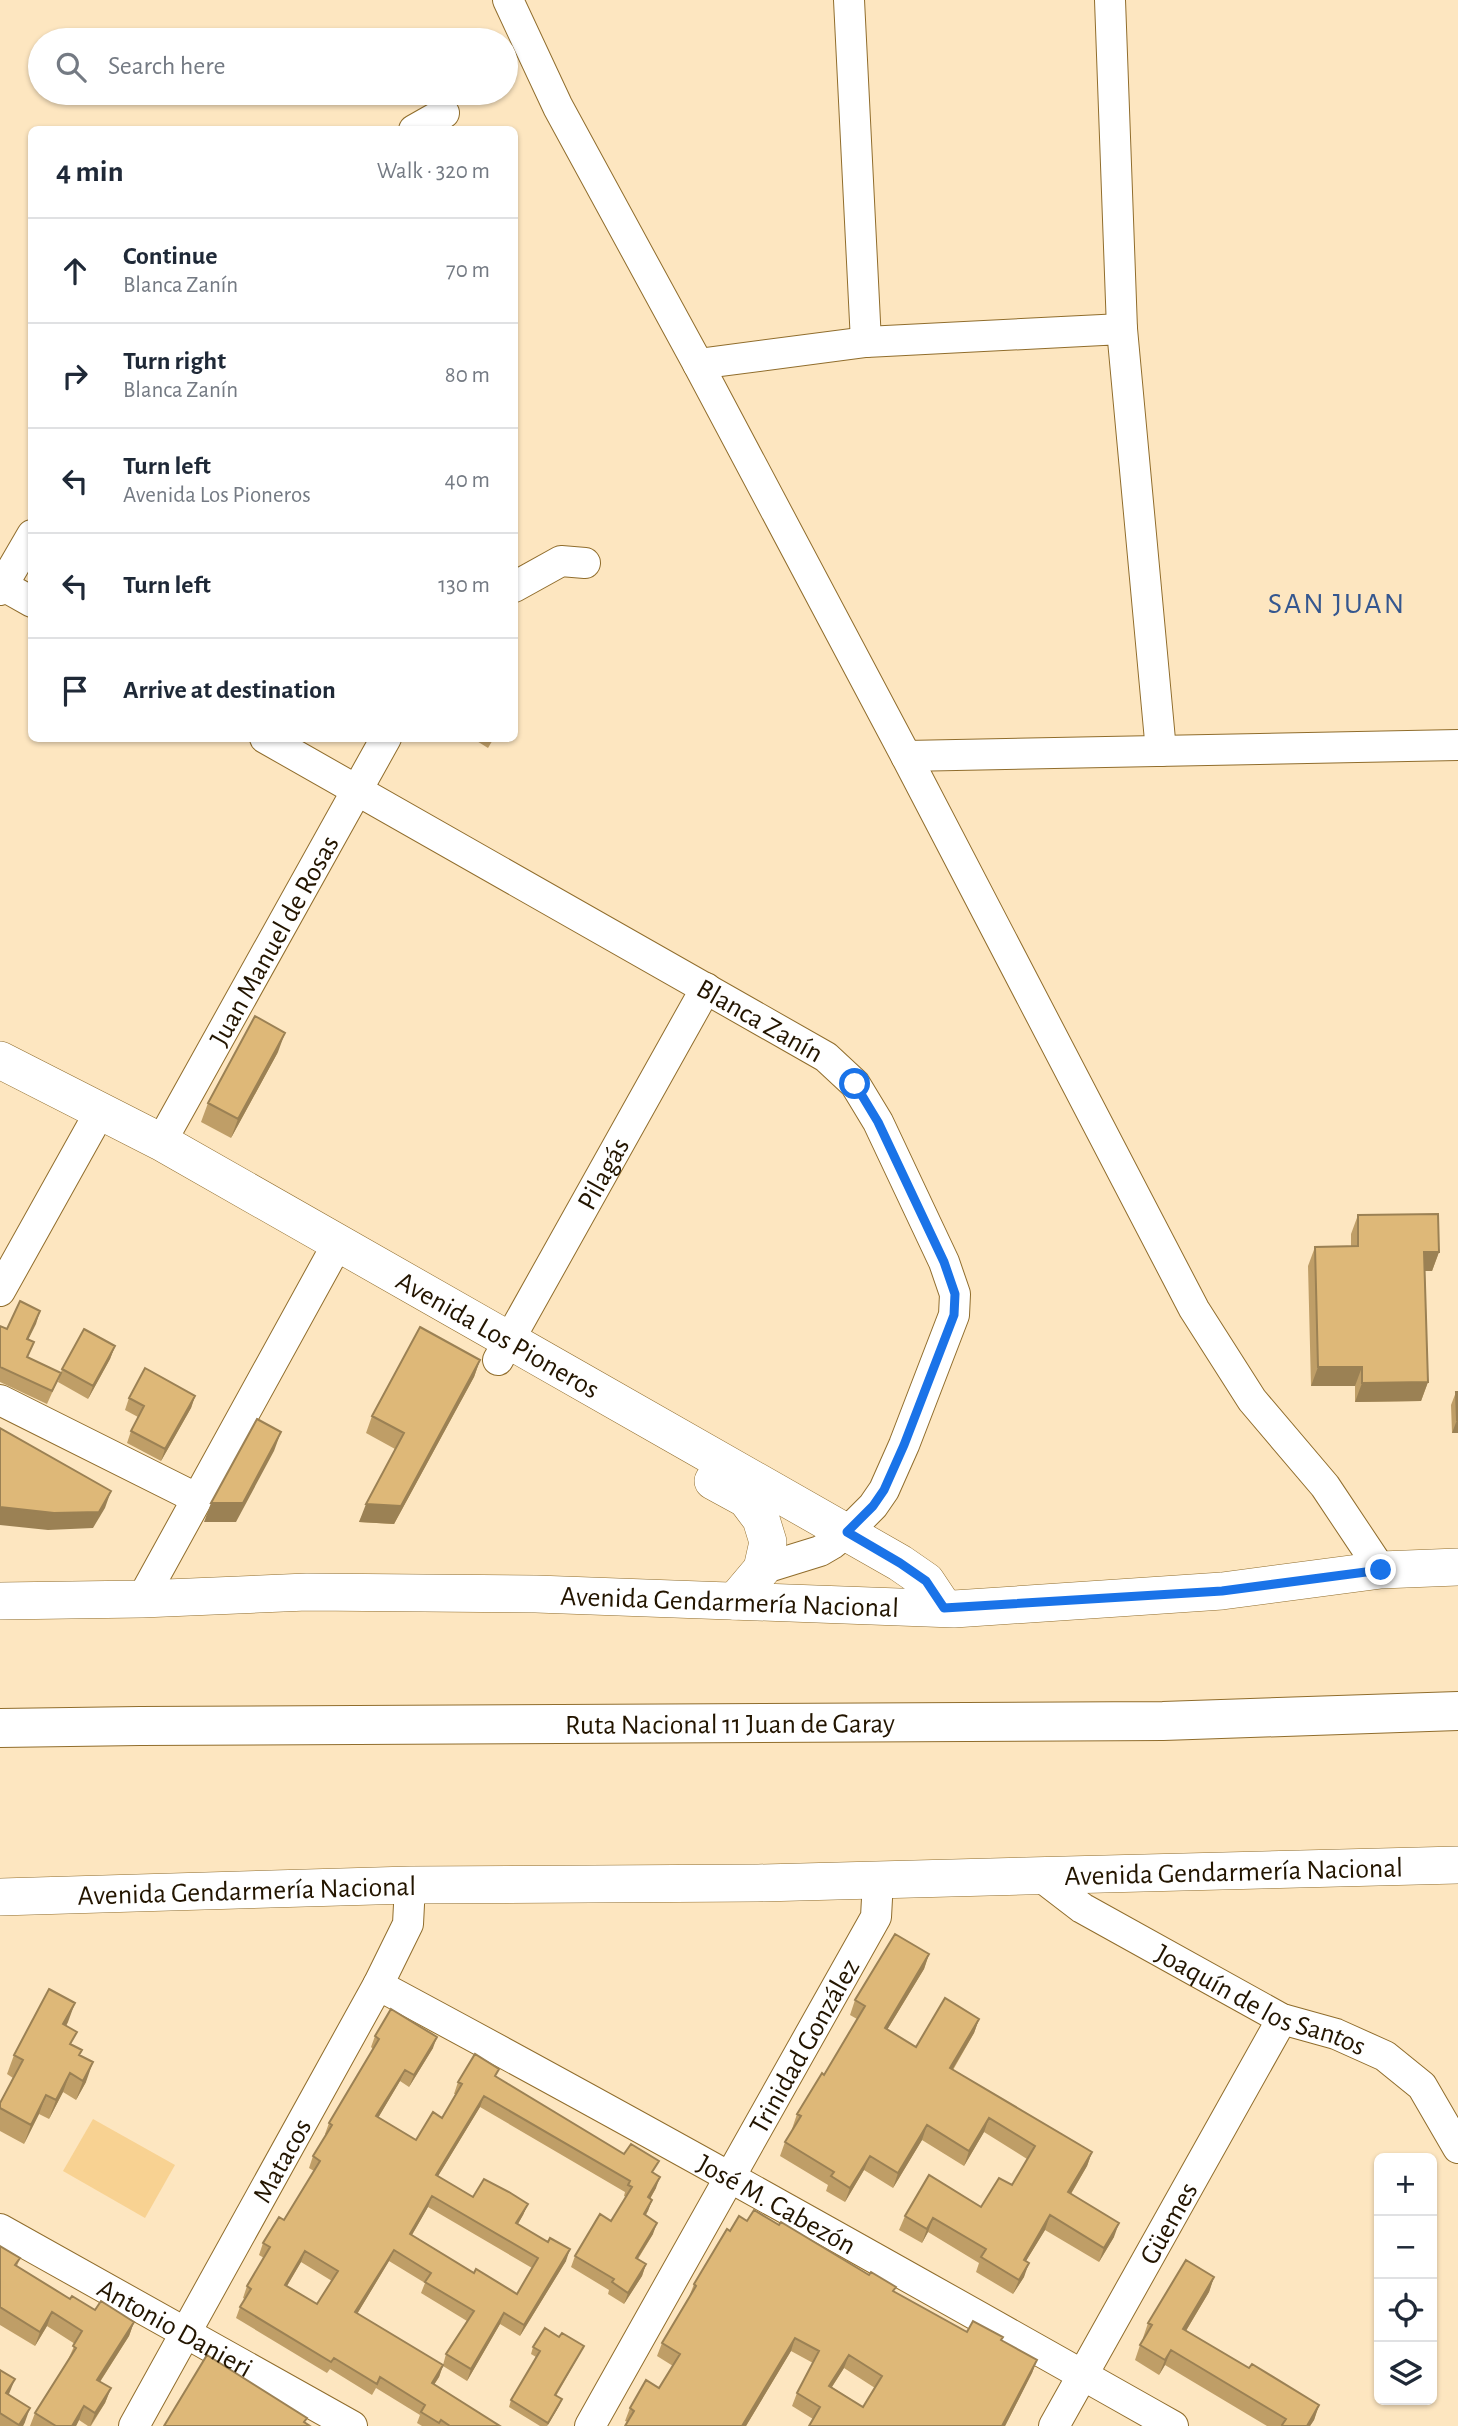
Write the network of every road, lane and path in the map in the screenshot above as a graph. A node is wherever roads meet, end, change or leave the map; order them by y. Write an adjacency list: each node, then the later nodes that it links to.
1 (508, 0): 8 (street)
2 (849, 0): 7 (street)
3 (1110, 0): 6 (street)
4 (444, 113): 5 (street)
5 (421, 126)
6 (1122, 329): 7 (street); 17 (street)
7 (866, 342): 8 (street)
8 (698, 364): 18 (street)
9 (28, 542): 12 (street)
10 (585, 562): 11 (street)
11 (518, 585)
12 (1, 586): 13 (street)
13 (28, 600)
14 (272, 742): 19 (street, Blanca Zanín)
15 (384, 742): 19 (street, Juan Manuel de Rosas)
16 (1458, 745): 17 (street)
17 (1161, 751): 18 (street)
18 (906, 756): 32 (street)
19 (357, 792): 20 (street, Blanca Zanín); 23 (street, Juan Manuel de Rosas)
20 (706, 988): 26 (street, Pilagás); 29 (street, Blanca Zanín)
21 (0, 1060): 22 (main road, Avenida Los Pioneros)
22 (95, 1120): 23 (main road, Avenida Los Pioneros); 24 (main road, Avenida Los Pioneros); 25 (street)
23 (161, 1142): 24 (main road, Avenida Los Pioneros)
24 (332, 1253): 26 (main road, Avenida Los Pioneros); 28 (street)
25 (0, 1291)
26 (504, 1350): 29 (main road, Avenida Los Pioneros); 31 (main road, Avenida Los Pioneros)
27 (0, 1401): 28 (street)
28 (197, 1499): 33 (street)
29 (847, 1532): 31 (street, Blanca Zanín); 36 (main road, Avenida Los Pioneros)
30 (1458, 1567): 32 (main road, Avenida Gendarmería Nacional)
31 (762, 1570): 35 (main road)
32 (1381, 1570): 36 (main road, Avenida Gendarmería Nacional)
33 (142, 1599): 34 (main road, Avenida Gendarmería Nacional); 35 (main road, Avenida Gendarmería Nacional)
34 (0, 1601)
35 (735, 1601): 36 (main road, Avenida Gendarmería Nacional)
36 (944, 1608)
37 (1458, 1711): 38 (highway, Ruta Nacional 11 Juan de Garay)
38 (0, 1728)
39 (1458, 1865): 40 (main road, Avenida Gendarmería Nacional)
40 (1039, 1875): 41 (main road, Avenida Gendarmería Nacional); 45 (street, Joaquín de los Santos)
41 (878, 1880): 42 (main road, Avenida Gendarmería Nacional); 47 (street, Trinidad González)
42 (410, 1885): 43 (main road, Avenida Gendarmería Nacional); 44 (street, Matacos)
43 (0, 1897)
44 (378, 1985): 47 (street, José M. Cabezón); 49 (street, Matacos)
45 (1282, 2019): 46 (street, Joaquín de los Santos); 50 (street, Güemes)
46 (1458, 2148)
47 (730, 2176): 50 (street, José M. Cabezón); 53 (street, Trinidad González)
48 (0, 2229): 49 (street, Antonio Danieri)
49 (186, 2333): 51 (street, Matacos); 52 (street, Antonio Danieri)
50 (1083, 2375): 54 (street, Güemes); 55 (street, José M. Cabezón)
51 (134, 2426)
52 (352, 2426)
53 (590, 2426)
54 (1054, 2426)
55 (1173, 2426)

